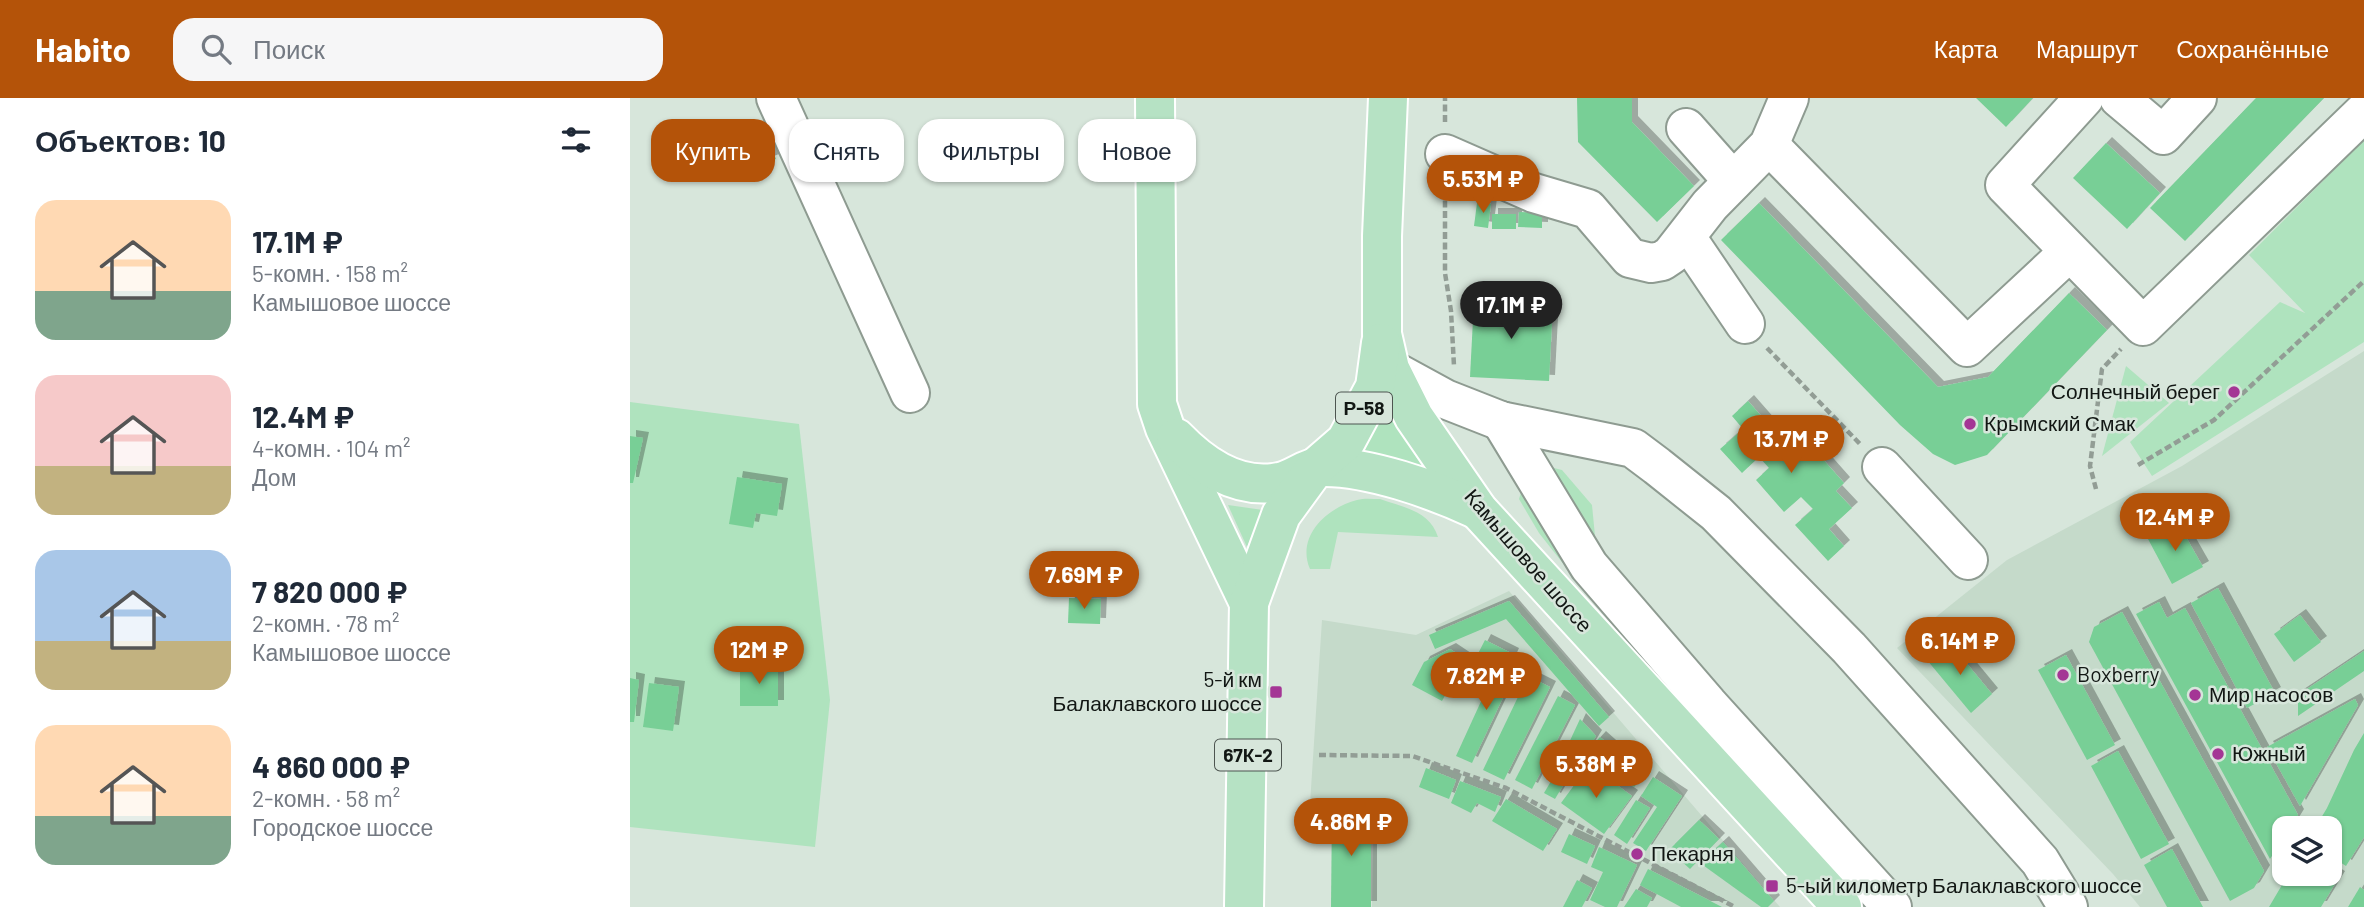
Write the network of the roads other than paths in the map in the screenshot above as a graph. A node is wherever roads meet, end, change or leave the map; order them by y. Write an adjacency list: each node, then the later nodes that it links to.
1 (776, 98): 17 (lane)
2 (1155, 98): 19 (main road)
3 (1388, 98): 16 (main road, Камышовое шоссе / Р-58)
4 (1789, 98): 10 (lane)
5 (2084, 98): 14 (lane)
6 (2119, 98): 7 (lane)
7 (2197, 98)
8 (2364, 112): 14 (lane)
9 (1686, 128): 12 (lane)
10 (1769, 145): 12 (lane); 14 (lane)
11 (1445, 154): 13 (lane)
12 (1733, 181): 13 (lane)
13 (1686, 237): 15 (lane)
14 (2069, 252)
15 (1745, 324)
16 (1386, 352): 18 (lane); 20 (main road, Р-58); 22 (main road, Камышовое шоссе)
17 (910, 393)
18 (1501, 421): 27 (lane); 28 (lane)
19 (1166, 428): 20 (main road); 24 (main road)
20 (1316, 467): 22 (main road); 24 (main road, Р-58)
21 (1882, 467): 23 (lane)
22 (1478, 510): 26 (main road, Камышовое шоссе)
23 (1968, 560)
24 (1249, 603): 25 (main road, 67К-2)
25 (1244, 907)
26 (1842, 907)
27 (1892, 907)
28 (2068, 907)

